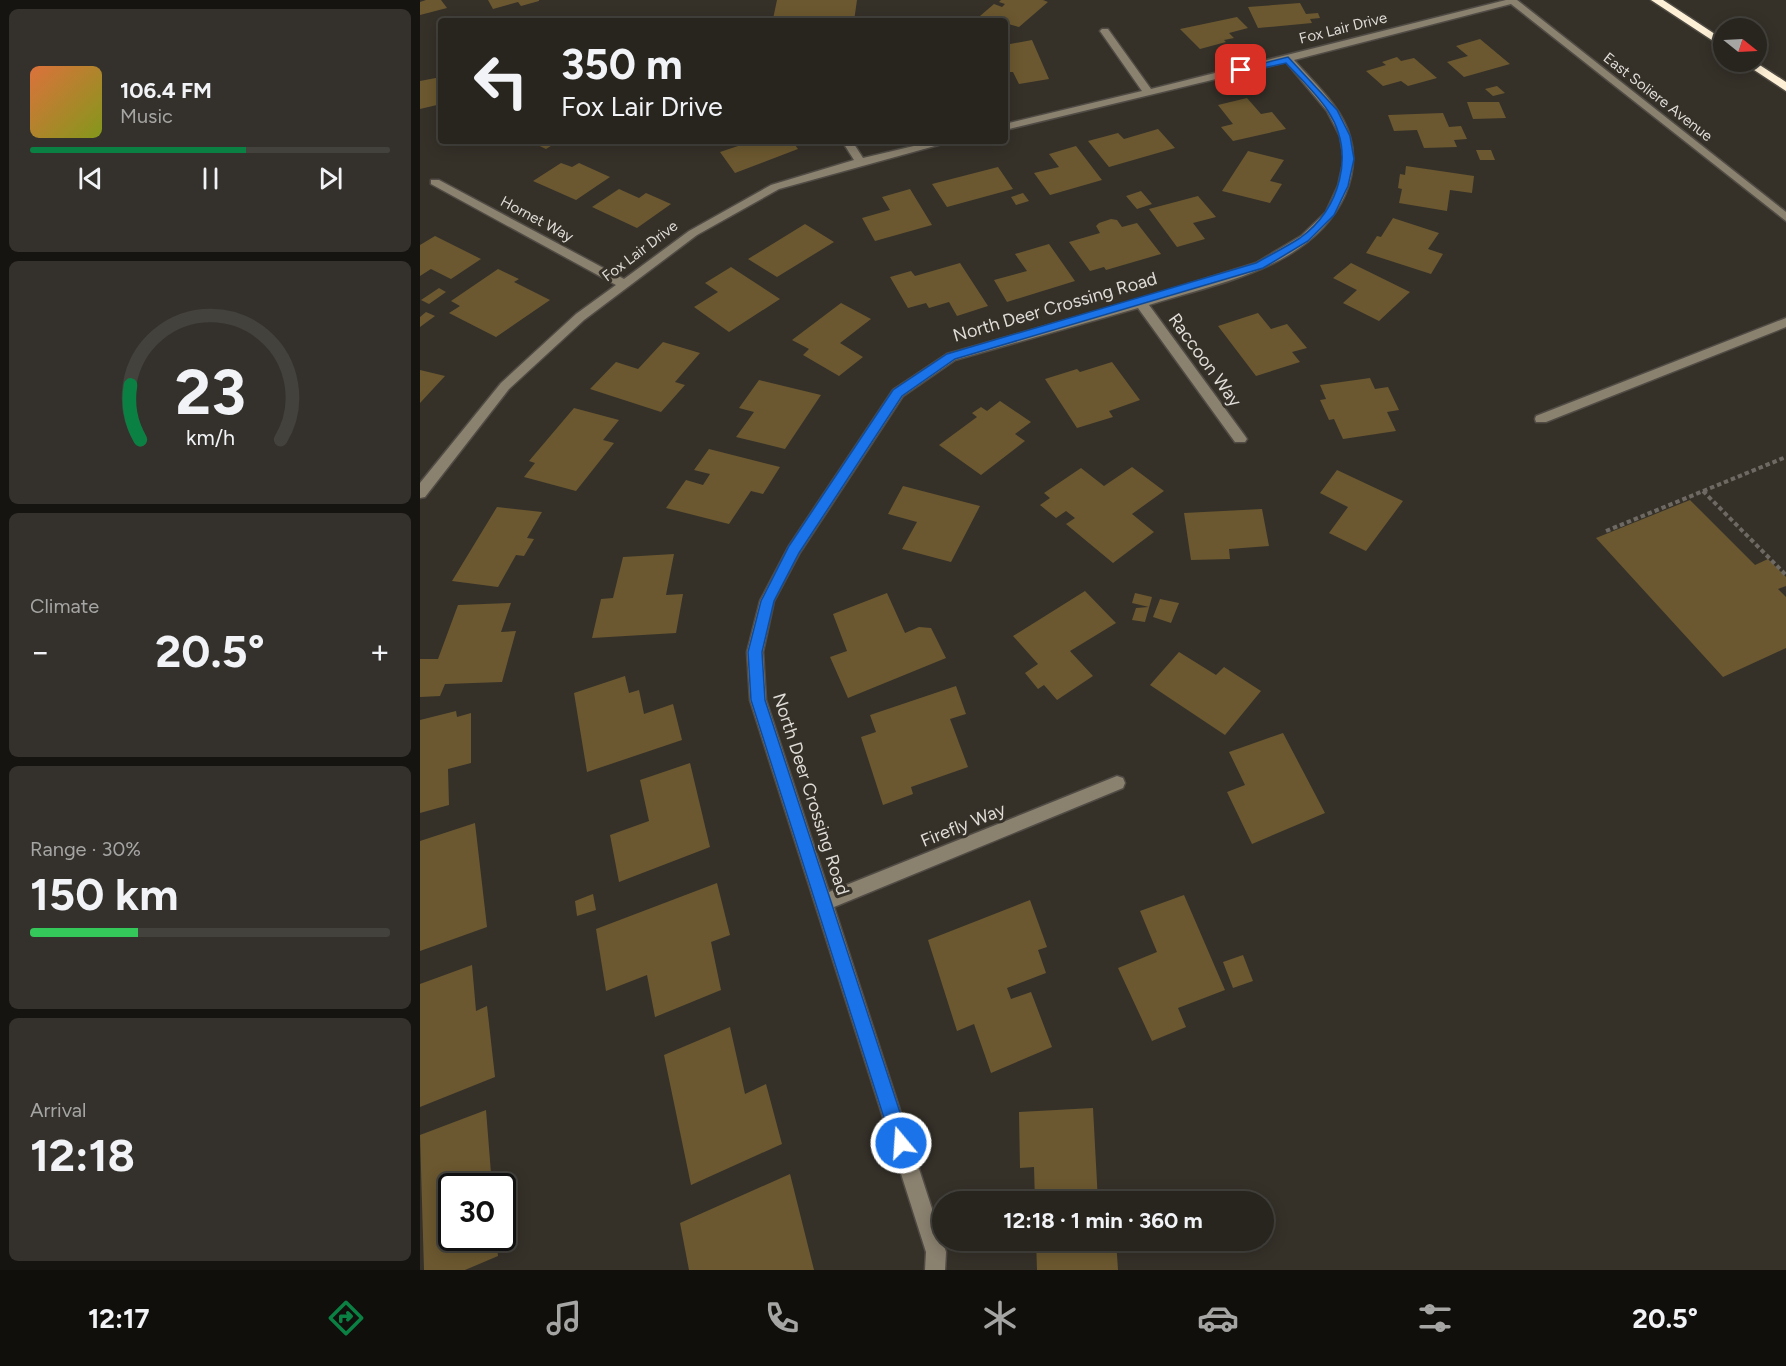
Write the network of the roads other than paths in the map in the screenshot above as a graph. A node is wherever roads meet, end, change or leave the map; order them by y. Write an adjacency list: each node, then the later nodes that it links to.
1 (1656, 0): 4 (highway)
2 (1512, 1): 5 (street, Fox Lair Drive); 14 (street, East Soliere Avenue)
3 (1105, 31): 8 (street)
4 (1713, 38)
5 (1288, 59): 8 (street, Fox Lair Drive); 16 (street, North Deer Crossing Road)
6 (1763, 72): 7 (highway)
7 (1786, 87)
8 (1148, 92): 9 (street, Fox Lair Drive)
9 (1008, 126)
10 (849, 144): 12 (street)
11 (935, 144): 12 (street, Fox Lair Drive)
12 (860, 162): 15 (street, Fox Lair Drive)
13 (435, 182): 15 (street, Hornet Way)
14 (1786, 218)
15 (624, 284): 21 (street, Fox Lair Drive)
16 (1141, 303): 19 (street, Raccoon Way); 24 (street, North Deer Crossing Road)
17 (1786, 322): 18 (street)
18 (1541, 419)
19 (1240, 439)
20 (420, 471): 21 (street)
21 (435, 475): 22 (street, Fox Lair Drive)
22 (420, 494)
23 (1117, 783): 24 (street, Firefly Way)
24 (825, 903): 25 (street, North Deer Crossing Road)
25 (935, 1270)

